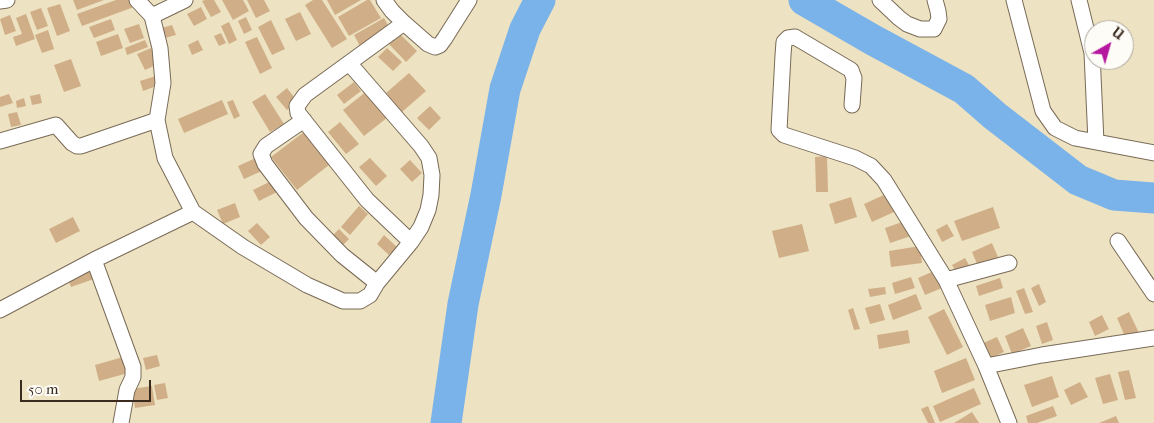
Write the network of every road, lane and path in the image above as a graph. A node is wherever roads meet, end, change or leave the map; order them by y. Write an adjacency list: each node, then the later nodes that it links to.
1 (6, 0): 10 (street)
2 (136, 0): 11 (street)
3 (186, 0): 11 (street)
4 (384, 0): 12 (street)
5 (469, 0): 12 (street)
6 (880, 0): 7 (street)
7 (935, 0)
8 (1014, 0): 18 (street)
9 (1079, 0): 18 (street)
10 (0, 1)
11 (152, 16): 15 (street)
12 (404, 23): 13 (street)
13 (349, 63): 16 (street); 22 (street)
14 (852, 105): 25 (street)
15 (157, 120): 17 (street); 20 (street)
16 (304, 120): 22 (street); 26 (street)
17 (0, 141)
18 (1096, 142): 19 (street)
19 (1154, 153)
20 (193, 212): 23 (street); 26 (street)
21 (1118, 241): 27 (street)
22 (411, 242): 26 (street)
23 (94, 260): 28 (street); 32 (street)
24 (1009, 263): 25 (street)
25 (946, 280): 30 (street)
26 (377, 282)
27 (1154, 294)
28 (0, 310)
29 (1154, 338): 30 (street)
30 (986, 366): 31 (street)
31 (1003, 421)
32 (122, 423)

